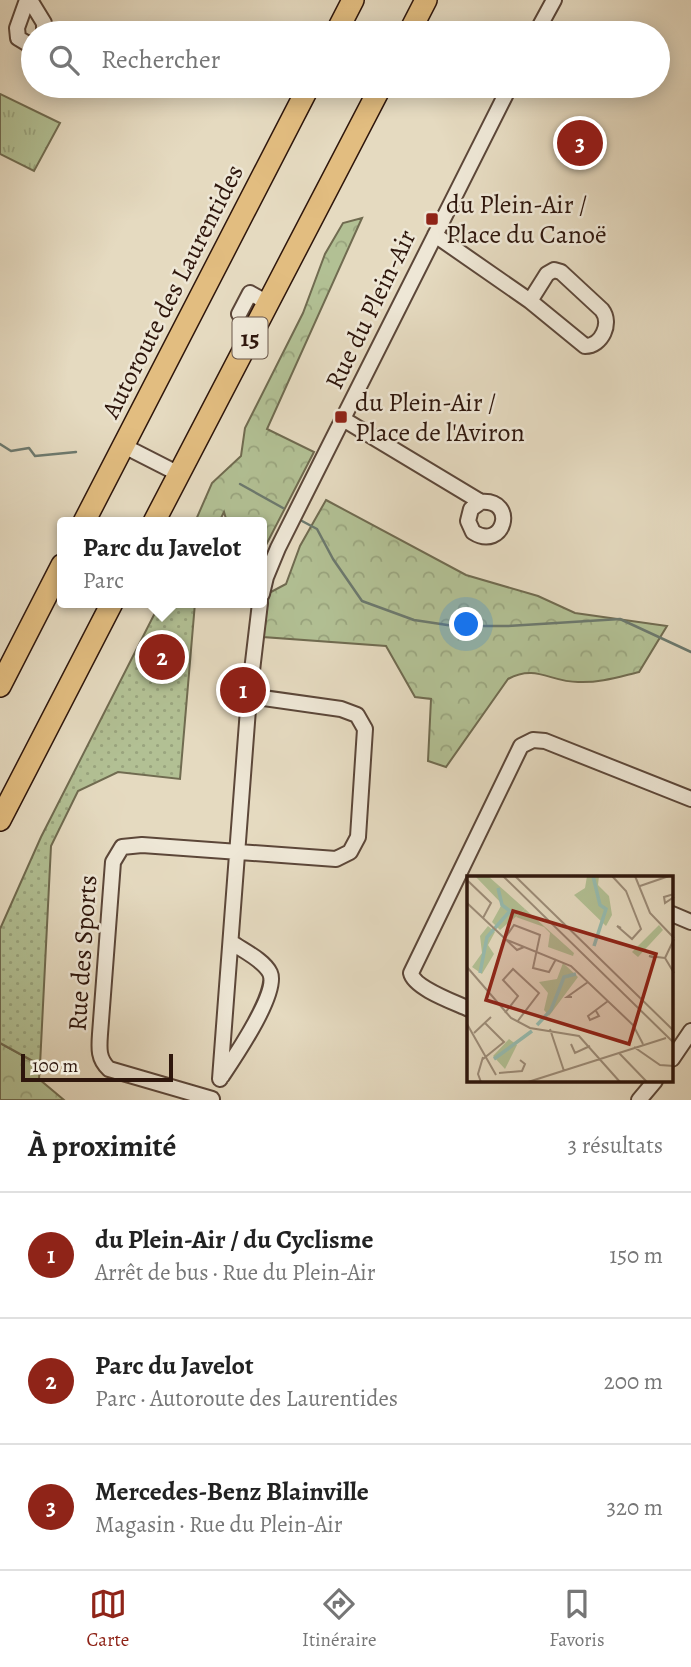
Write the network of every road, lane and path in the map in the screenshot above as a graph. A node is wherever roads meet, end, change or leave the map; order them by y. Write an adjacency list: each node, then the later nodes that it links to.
1 (29, 0): 5 (street); 9 (street)
2 (353, 0): 6 (highway)
3 (426, 0): 7 (highway)
4 (554, 0): 8 (street)
5 (43, 21)
6 (342, 21)
7 (415, 21)
8 (543, 21)
9 (21, 40)
10 (303, 98): 18 (highway, Autoroute des Laurentides / 15)
11 (375, 98): 15 (highway, 15)
12 (504, 98): 13 (street, Rue du Plein-Air)
13 (435, 235): 14 (street); 17 (street, Rue du Plein-Air)
14 (530, 301): 14 (street)
15 (268, 303): 16 (street); 19 (highway, 15)
16 (239, 314)
17 (343, 419): 20 (street); 23 (street, Rue du Plein-Air)
18 (124, 446): 19 (street); 21 (highway, Autoroute des Laurentides / 15)
19 (179, 474): 22 (highway, 15)
20 (481, 502)
21 (88, 517)
22 (157, 517)
23 (267, 574)
24 (57, 575): 27 (highway)
25 (110, 608): 30 (highway)
26 (259, 608): 28 (street)
27 (0, 685)
28 (249, 696): 31 (street); 31 (street)
29 (691, 799): 35 (street)
30 (0, 820)
31 (237, 853): 34 (street); 40 (street, Rue des Sports)
32 (674, 915): 33 (street)
33 (691, 922)
34 (231, 942): 38 (street); 38 (street)
35 (467, 1008)
36 (691, 1031): 37 (street)
37 (674, 1056)
38 (220, 1079): 40 (street)
39 (654, 1082): 41 (street)
40 (211, 1099)
41 (639, 1100)

